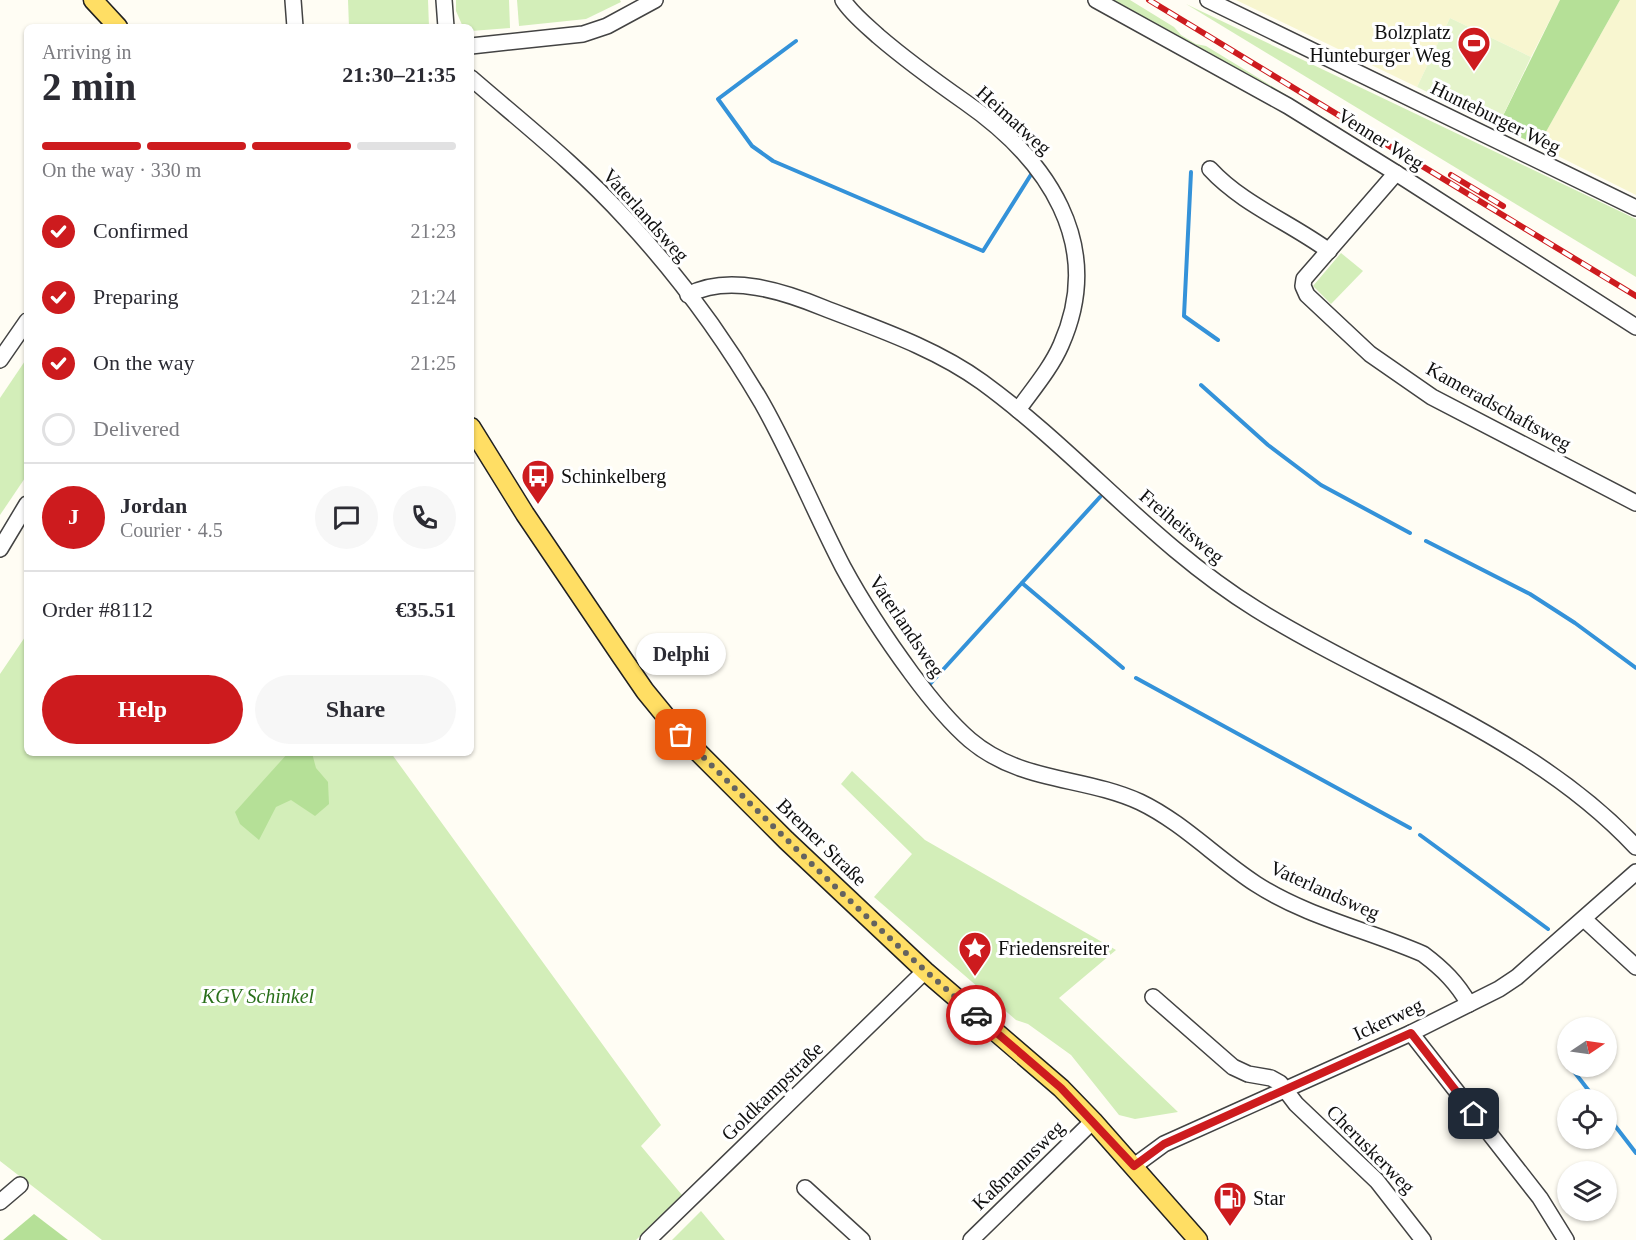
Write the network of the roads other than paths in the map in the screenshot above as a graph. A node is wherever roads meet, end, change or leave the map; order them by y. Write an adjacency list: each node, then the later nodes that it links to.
1 (93, 0): 8 (main road)
2 (293, 0): 9 (street)
3 (444, 0): 10 (street)
4 (655, 0): 11 (street)
5 (843, 0): 21 (street, Heimatweg)
6 (1096, 0): 14 (street, Venner Weg)
7 (1208, 0): 15 (street, Hunteburger Weg)
8 (115, 24)
9 (295, 24)
10 (446, 24)
11 (474, 46)
12 (474, 81): 17 (street, Vaterlandsweg)
13 (1210, 169): 16 (street)
14 (1396, 173): 16 (street, Kameradschaftsweg); 19 (street, Venner Weg)
15 (1636, 208)
16 (1329, 251): 23 (street, Kameradschaftsweg)
17 (688, 295): 21 (street, Freiheitsweg); 32 (street, Vaterlandsweg)
18 (24, 325): 20 (street)
19 (1636, 327)
20 (0, 360)
21 (1018, 410): 26 (street, Freiheitsweg)
22 (474, 432): 30 (main road, Bremer Straße)
23 (1636, 502)
24 (24, 509): 25 (street)
25 (0, 549)
26 (1636, 848)
27 (1636, 872): 28 (street, Ickerweg)
28 (1584, 919): 29 (street); 32 (street, Ickerweg)
29 (1636, 967)
30 (924, 971): 35 (main road, Bremer Straße); 40 (street, Goldkampstraße)
31 (1153, 997): 34 (street)
32 (1469, 1004): 33 (street, Ickerweg)
33 (1411, 1033): 34 (street, Ickerweg); 45 (street)
34 (1286, 1090): 36 (street, Ickerweg); 44 (street, Cheruskerweg)
35 (1094, 1121): 36 (main road, Bremer Straße); 42 (street, Kaßmannsweg)
36 (1134, 1166): 43 (main road, Bremer Straße)
37 (20, 1185): 39 (street)
38 (805, 1188): 41 (street)
39 (0, 1202)
40 (648, 1240)
41 (862, 1240)
42 (971, 1240)
43 (1198, 1240)
44 (1424, 1240)
45 (1566, 1240)

